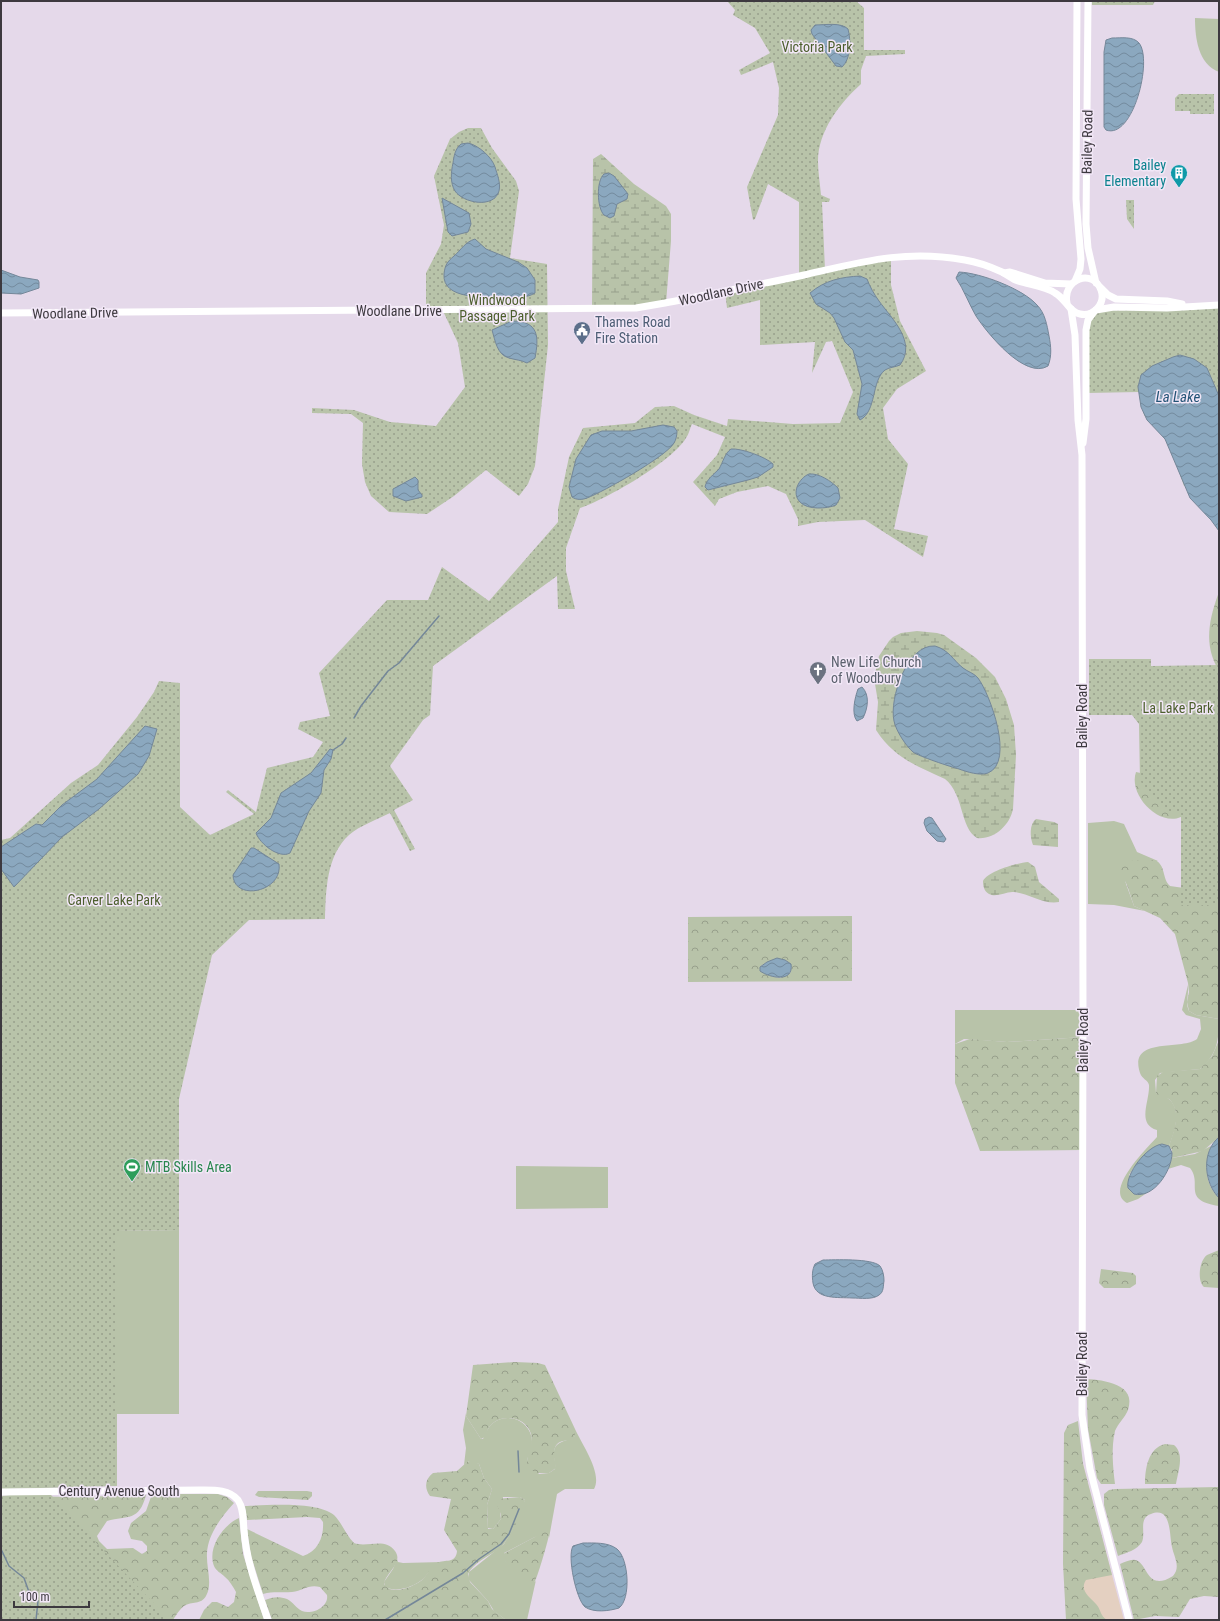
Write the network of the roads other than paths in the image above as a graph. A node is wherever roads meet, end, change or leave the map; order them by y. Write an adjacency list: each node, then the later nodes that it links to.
1 (1077, 1): 4 (main road, Bailey Road)
2 (1088, 1): 5 (main road, Bailey Road)
3 (1004, 273): 4 (main road, Woodlane Drive); 7 (main road, Woodlane Drive); 10 (main road, Woodlane Drive)
4 (1073, 282): 5 (main road); 7 (main road)
5 (1097, 284): 8 (main road); 9 (main road)
6 (1219, 305): 8 (main road)
7 (1069, 306): 9 (main road); 11 (main road, Bailey Road)
8 (1188, 306): 9 (main road)
9 (1095, 311): 11 (main road, Bailey Road)
10 (1, 313)
11 (1082, 455): 14 (main road, Bailey Road)
12 (1, 1492): 13 (main road, Century Avenue South)
13 (268, 1620)
14 (1129, 1620)

